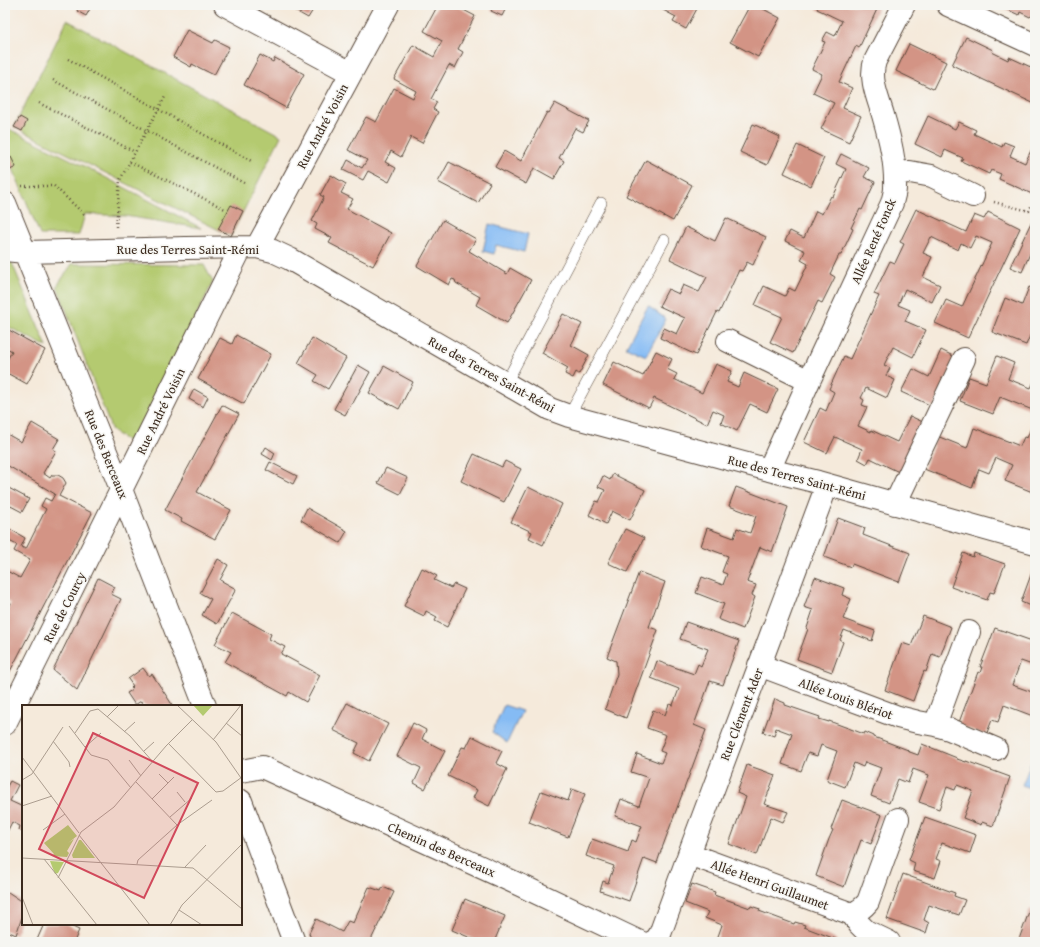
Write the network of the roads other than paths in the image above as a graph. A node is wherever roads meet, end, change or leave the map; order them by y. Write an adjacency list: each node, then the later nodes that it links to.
1 (225, 5): 6 (street)
2 (388, 5): 6 (street, Rue André Voisin)
3 (904, 5): 7 (street, Allée René Fonck)
4 (948, 5): 5 (street)
5 (1035, 45)
6 (351, 73): 12 (street, Rue André Voisin)
7 (895, 173): 9 (street); 16 (street, Allée René Fonck)
8 (11, 194): 13 (street, Rue des Berceaux)
9 (973, 196)
10 (601, 203): 17 (lane)
11 (664, 240): 18 (lane)
12 (249, 247): 13 (street, Rue des Terres Saint-Rémi); 17 (street, Rue des Terres Saint-Rémi); 21 (street, Rue André Voisin)
13 (15, 251): 21 (street, Rue des Berceaux)
14 (728, 342): 16 (street)
15 (964, 358): 22 (street)
16 (809, 382): 19 (street, Allée René Fonck)
17 (506, 383): 18 (street, Rue des Terres Saint-Rémi)
18 (569, 416): 19 (street, Rue des Terres Saint-Rémi)
19 (769, 470): 20 (street, Rue des Terres Saint-Rémi)
20 (827, 485): 22 (street, Rue des Terres Saint-Rémi); 25 (street, Rue Clément Ader)
21 (121, 489): 26 (street, Rue des Berceaux); 27 (street, Rue de Courcy)
22 (895, 504): 23 (street, Rue des Terres Saint-Rémi)
23 (1035, 543)
24 (969, 632): 28 (street)
25 (759, 665): 28 (street, Allée Louis Blériot); 33 (street, Rue Clément Ader)
26 (205, 705)
27 (5, 724)
28 (935, 724): 29 (street, Allée Louis Blériot)
29 (996, 749)
30 (242, 771): 36 (street, Chemin des Berceaux)
31 (242, 804): 35 (street)
32 (898, 819): 34 (street)
33 (688, 854): 34 (street, Allée Henri Guillaumet); 37 (street, Rue Clément Ader)
34 (852, 914): 38 (street)
35 (294, 942)
36 (640, 942)
37 (653, 942)
38 (889, 942)

